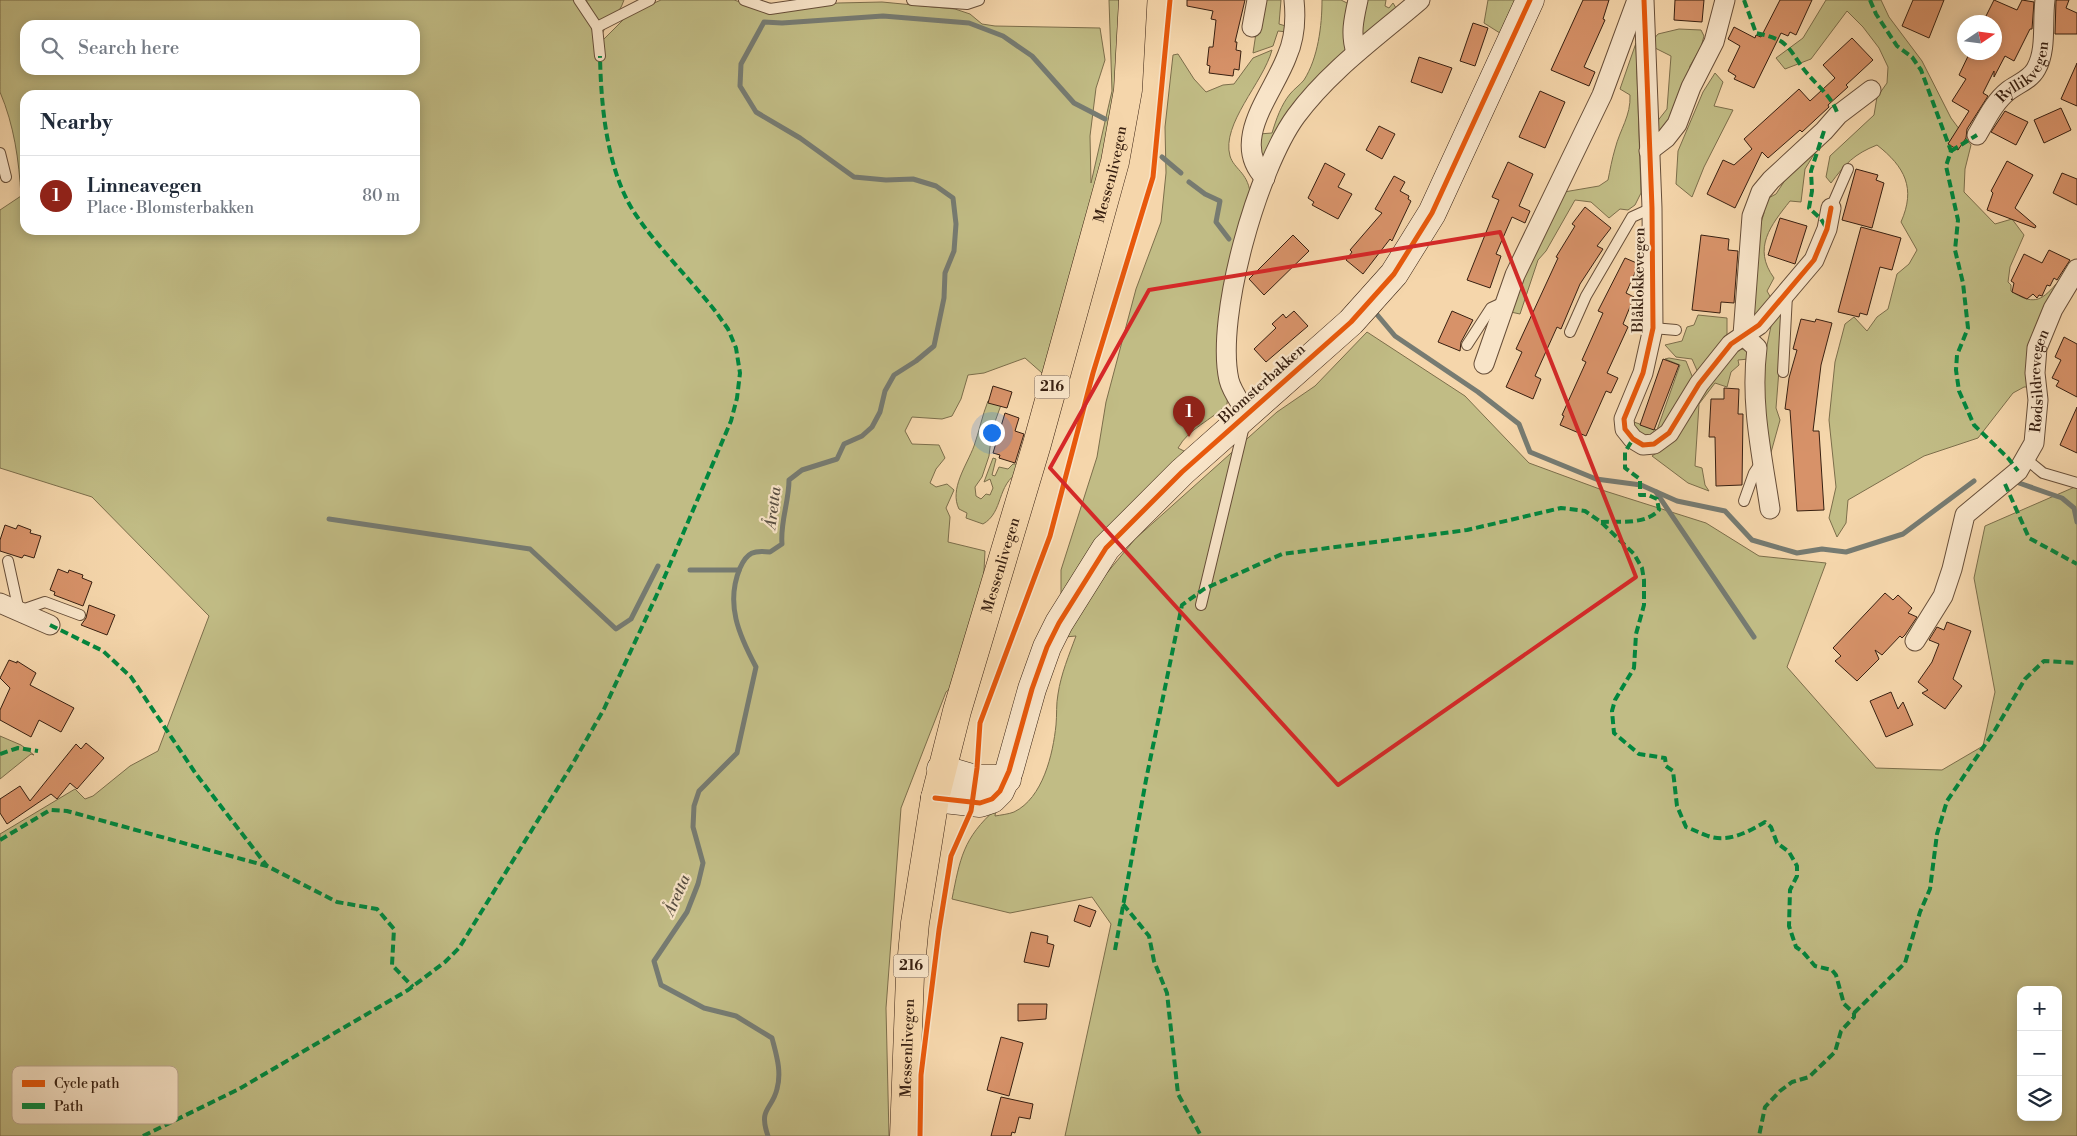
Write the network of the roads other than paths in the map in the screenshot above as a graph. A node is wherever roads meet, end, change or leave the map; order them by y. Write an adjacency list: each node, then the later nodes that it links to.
1 (580, 0): 19 (lane)
2 (650, 0): 19 (lane)
3 (744, 0): 4 (lane)
4 (831, 0)
5 (912, 0): 6 (lane)
6 (979, 0)
7 (1133, 0): 54 (main road, Messenlivegen / 216)
8 (1257, 0): 18 (street)
9 (1294, 0): 28 (street)
10 (1358, 0): 20 (street)
11 (1420, 0): 17 (street)
12 (1530, 0): 41 (street, Blomsterbakken)
13 (1637, 0): 33 (street)
14 (1644, 0): 24 (street, Blåklokkevegen)
15 (1725, 0): 24 (street)
16 (2045, 0): 23 (street, Ryllikvegen)
17 (1404, 7): 20 (street)
18 (1252, 27)
19 (597, 28): 21 (lane)
20 (1356, 52): 28 (street)
21 (600, 56)
22 (1871, 90): 37 (street)
23 (1976, 135)
24 (1649, 151): 29 (street, Blåklokkevegen)
25 (0, 152): 27 (lane)
26 (1848, 168): 30 (lane)
27 (6, 177)
28 (1265, 178): 41 (street)
29 (1652, 208): 34 (street, Blåklokkevegen); 36 (lane)
30 (1831, 208): 32 (street, Blåklokkevegen)
31 (2077, 269): 42 (street, Rødsildrevegen)
32 (1787, 292): 37 (street, Blåklokkevegen); 40 (lane)
33 (1504, 302): 38 (lane); 39 (street)
34 (1653, 328): 35 (lane); 37 (street, Blåklokkevegen)
35 (1676, 330)
36 (1570, 332)
37 (1743, 334): 43 (street)
38 (1467, 345)
39 (1484, 364)
40 (1783, 372)
41 (1247, 414): 49 (lane); 55 (street, Blomsterbakken)
42 (2026, 459): 44 (lane); 53 (street, Rødsildrevegen)
43 (1762, 460): 45 (lane); 46 (street)
44 (2077, 483)
45 (1744, 501)
46 (1770, 508)
47 (8, 561): 50 (lane)
48 (0, 603): 50 (street)
49 (1200, 605)
50 (20, 611): 51 (lane); 52 (street)
51 (80, 615)
52 (50, 625)
53 (1915, 641)
54 (941, 769): 55 (street); 56 (main road, Messenlivegen / 216)
55 (1007, 779): 56 (street, Blomsterbakken)
56 (935, 798): 57 (main road, Messenlivegen / 216)
57 (904, 1136)

